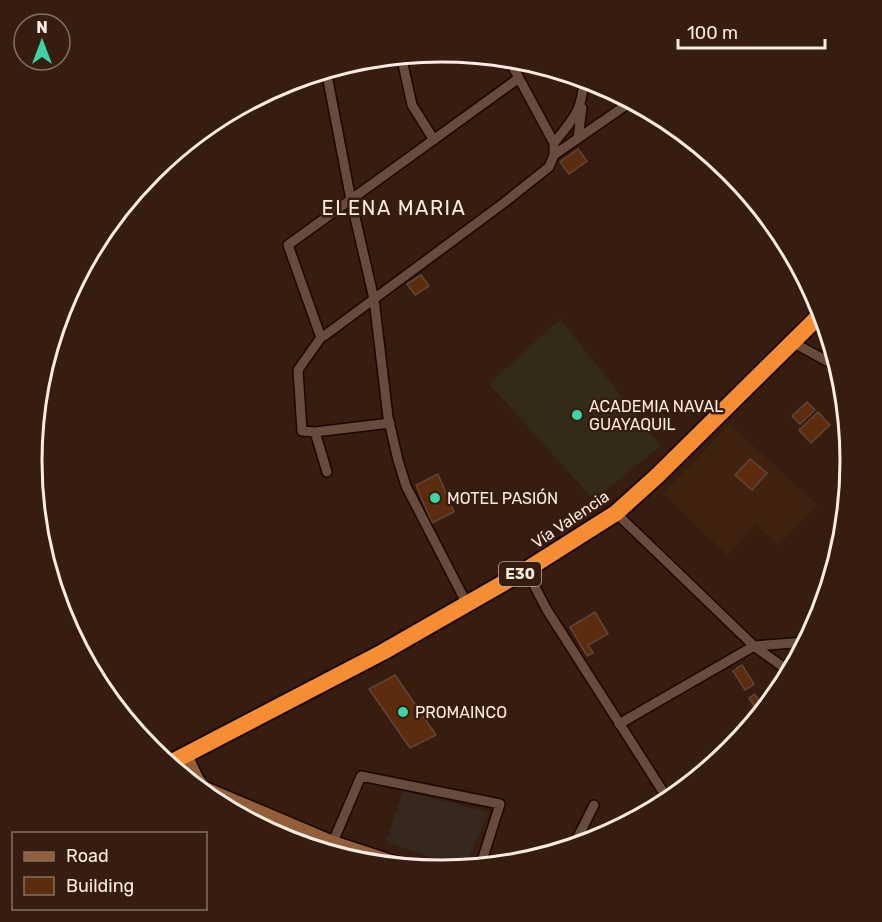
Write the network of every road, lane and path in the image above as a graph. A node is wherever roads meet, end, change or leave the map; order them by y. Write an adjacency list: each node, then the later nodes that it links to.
1 (403, 64): 9 (street)
2 (514, 69): 3 (street)
3 (519, 78): 9 (street); 10 (street)
4 (328, 79): 12 (street)
5 (583, 88): 6 (street)
6 (583, 97): 8 (street); 10 (street)
7 (624, 107): 8 (street)
8 (578, 138): 11 (street)
9 (434, 140): 12 (street)
10 (554, 143): 11 (street)
11 (554, 155): 13 (street)
12 (351, 200): 13 (street); 15 (street)
13 (374, 299): 15 (street); 18 (street)
14 (814, 320): 16 (highway, Vía Valencia / E30)
15 (322, 336): 19 (street)
16 (792, 342): 17 (street); 21 (highway, Vía Valencia / E30)
17 (827, 361)
18 (390, 423): 19 (street); 23 (street)
19 (315, 432): 20 (street)
20 (327, 472)
21 (616, 513): 22 (highway, Vía Valencia / E30); 25 (street)
22 (526, 570): 23 (highway, Vía Valencia / E30); 27 (street)
23 (467, 604): 28 (highway, Vía Valencia / E30)
24 (796, 643): 25 (street)
25 (754, 646): 26 (street); 27 (street)
26 (783, 667)
27 (619, 724): 31 (street)
28 (186, 755): 29 (highway, Vía Valencia / E30); 30 (street)
29 (177, 760)
30 (198, 778)
31 (664, 793)
32 (229, 799): 35 (street)
33 (594, 805): 34 (street)
34 (579, 835)
35 (313, 839)
36 (331, 844): 37 (street)
37 (483, 858)

